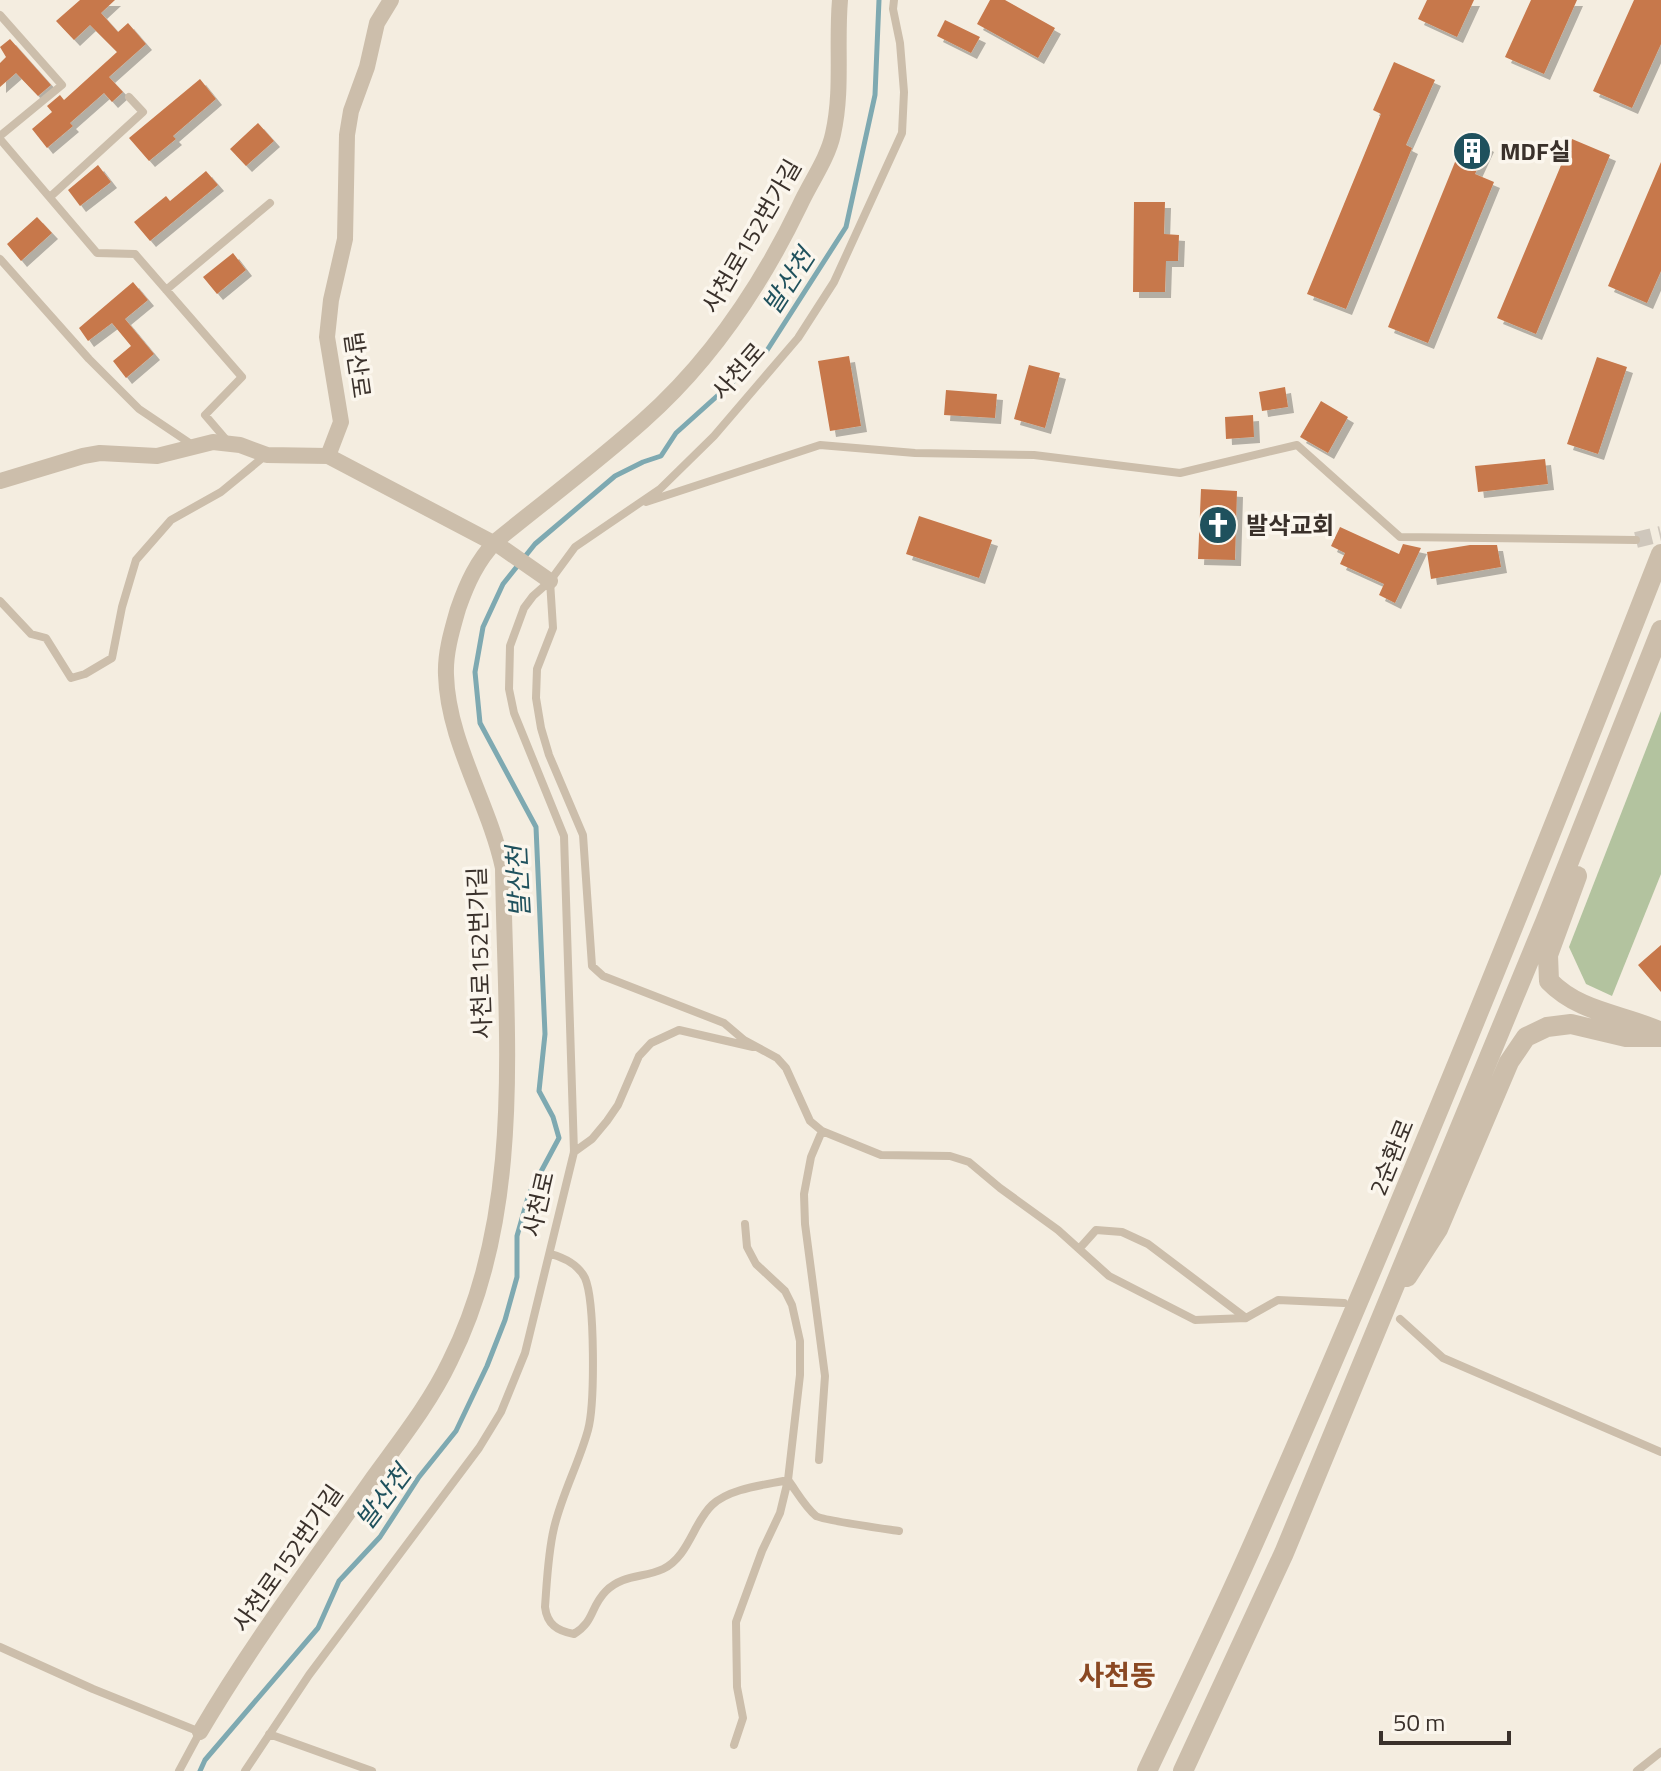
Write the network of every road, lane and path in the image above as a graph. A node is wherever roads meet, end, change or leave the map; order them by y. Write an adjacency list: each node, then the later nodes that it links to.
1 (391, 0): 14 (street, 발산로)
2 (840, 0): 18 (street, 사천로152번가길)
3 (894, 0): 16 (lane, 사천로)
4 (0, 15): 6 (lane)
5 (129, 97): 7 (lane)
6 (0, 138): 7 (lane)
7 (50, 197): 10 (lane)
8 (270, 203): 10 (lane)
9 (0, 259): 12 (lane)
10 (166, 290): 11 (lane)
11 (229, 444): 12 (street); 13 (street)
12 (195, 447): 15 (street)
13 (267, 455): 14 (street); 21 (lane)
14 (328, 456): 18 (street)
15 (0, 481)
16 (636, 505): 17 (lane); 20 (lane, 사천로)
17 (1636, 540)
18 (497, 545): 20 (street); 39 (street, 사천로152번가길)
19 (1661, 554): 46 (street, 2순환로)
20 (545, 578): 25 (lane); 27 (lane, 사천로)
21 (0, 601)
22 (1661, 630): 23 (street)
23 (1637, 691): 24 (street); 33 (street)
24 (1661, 1035): 33 (street)
25 (761, 1049): 26 (lane); 27 (lane)
26 (822, 1131): 29 (lane); 35 (lane)
27 (574, 1152): 30 (lane, 사천로)
28 (745, 1224): 36 (lane)
29 (1079, 1249): 32 (lane); 32 (lane)
30 (551, 1254): 36 (lane); 40 (lane, 사천로)
31 (1344, 1303): 32 (lane)
32 (1246, 1318)
33 (1390, 1318): 34 (lane); 47 (street)
34 (1661, 1452)
35 (819, 1460)
36 (788, 1480): 37 (lane); 41 (lane)
37 (899, 1531)
38 (0, 1647): 39 (lane)
39 (200, 1732): 43 (lane, 사천로152번가길)
40 (269, 1734): 44 (lane, 사천로); 45 (lane)
41 (734, 1745)
42 (1661, 1752): 48 (lane)
43 (179, 1771)
44 (245, 1771)
45 (372, 1771)
46 (1147, 1771)
47 (1183, 1771)
48 (1637, 1771)

